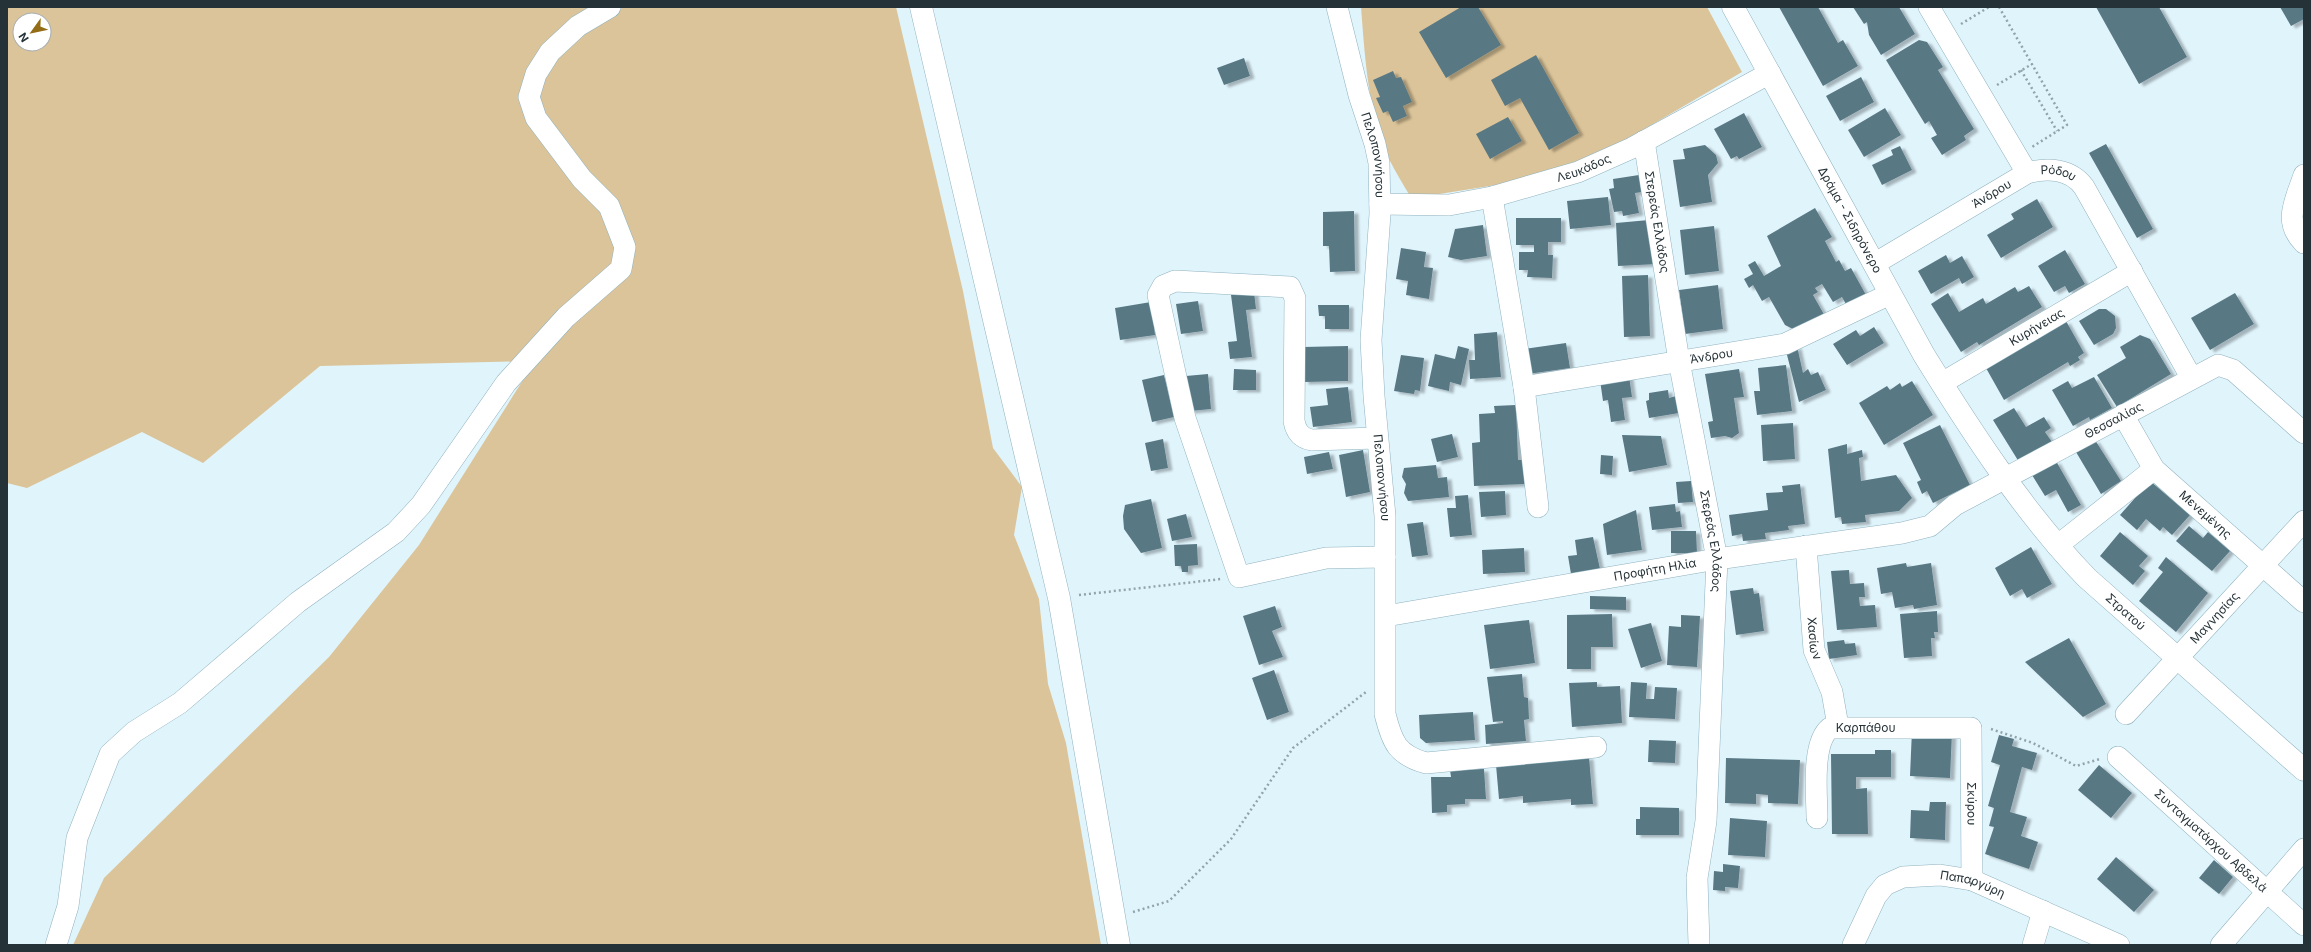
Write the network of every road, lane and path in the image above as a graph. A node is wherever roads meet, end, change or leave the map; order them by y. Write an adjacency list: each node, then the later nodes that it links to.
1 (610, 7): 60 (street)
2 (921, 7): 42 (street)
3 (1337, 7): 19 (street, Πελοποννήσου)
4 (1732, 7): 11 (street, Δράμα - Σιδηρόνερο)
5 (1929, 7): 16 (street, Ρόδου)
6 (1989, 7): 8 (path)
7 (1999, 7): 9 (path)
8 (1957, 26)
9 (2032, 64): 10 (path); 13 (path)
10 (2021, 70): 12 (path); 13 (path)
11 (1770, 74): 14 (street, Λευκάδος); 21 (street, Δράμα - Σιδηρόνερο)
12 (1993, 87)
13 (2057, 132): 15 (path)
14 (1644, 141): 18 (street, Λευκάδος); 24 (street, Στερεάς Ελλάδος)
15 (2029, 149)
16 (2027, 173): 21 (street, Άνδρου); 22 (street, Ρόδου)
17 (2304, 175): 20 (street)
18 (1492, 197): 19 (street, Λευκάδος); 27 (street)
19 (1380, 204): 31 (street, Πελοποννήσου)
20 (2304, 243)
21 (1874, 264): 23 (street, Δράμα - Σιδηρόνερο)
22 (2132, 271): 25 (street, Ρόδου); 26 (street, Κυρήνειας)
23 (1890, 294): 24 (street, Άνδρου); 26 (street, Δράμα - Σιδηρόνερο)
24 (1679, 361): 27 (street, Άνδρου); 39 (street, Στερεάς Ελλάδος)
25 (2191, 377): 28 (street, Θεσσαλίας); 30 (street, Θεσσαλίας)
26 (1942, 383): 29 (street, Δράμα - Σιδηρόνερο)
27 (1524, 387): 34 (street)
28 (2123, 415): 32 (street, Μενεμένης); 33 (street, Θεσσαλίας)
29 (1972, 430): 33 (street, Στρατού)
30 (2304, 433)
31 (1377, 438): 38 (street, Πελοποννήσου); 41 (street)
32 (2154, 469): 37 (street); 40 (street, Μενεμένης)
33 (2007, 478): 36 (street, Προφήτη Ηλία); 37 (street, Στρατού)
34 (1538, 507)
35 (2304, 520): 40 (street, Μαγνησίας)
36 (1806, 546): 39 (street, Προφήτη Ηλία); 48 (street, Χασίων)
37 (2057, 546): 45 (street, Στρατού)
38 (1386, 557): 41 (street); 44 (street, Πελοποννήσου)
39 (1717, 559): 44 (street, Προφήτη Ηλία); 62 (street, Στερεάς Ελλάδος)
40 (2263, 566): 43 (street, Μενεμένης); 45 (street, Μαγνησίας)
41 (1239, 577): 42 (path)
42 (1059, 598): 58 (street)
43 (2304, 602)
44 (1386, 616): 46 (street, Πελοποννήσου)
45 (2178, 659): 47 (street, Μαγνησίας); 52 (street, Στρατού)
46 (1385, 674): 50 (street, Πελοποννήσου); 58 (path)
47 (2126, 714)
48 (1838, 726): 49 (street, Καρπάθου); 53 (street, Καρπάθου)
49 (1971, 728): 51 (path); 55 (street, Σκύρου)
50 (1596, 747)
51 (2118, 757): 56 (street, Συνταγματάρχου Αβδελά)
52 (2304, 770)
53 (1817, 818)
54 (2304, 850): 56 (street)
55 (1972, 880): 57 (street, Παπαργύρη); 63 (street, Παπαργύρη)
56 (2267, 892): 59 (street, Συνταγματάρχου Αβδελά); 66 (street)
57 (2043, 911): 64 (street); 65 (street, Παπαργύρη)
58 (1114, 918): 61 (street)
59 (2304, 926)
60 (56, 945)
61 (1119, 945)
62 (1699, 945)
63 (1853, 945)
64 (2033, 945)
65 (2119, 945)
66 (2221, 945)

